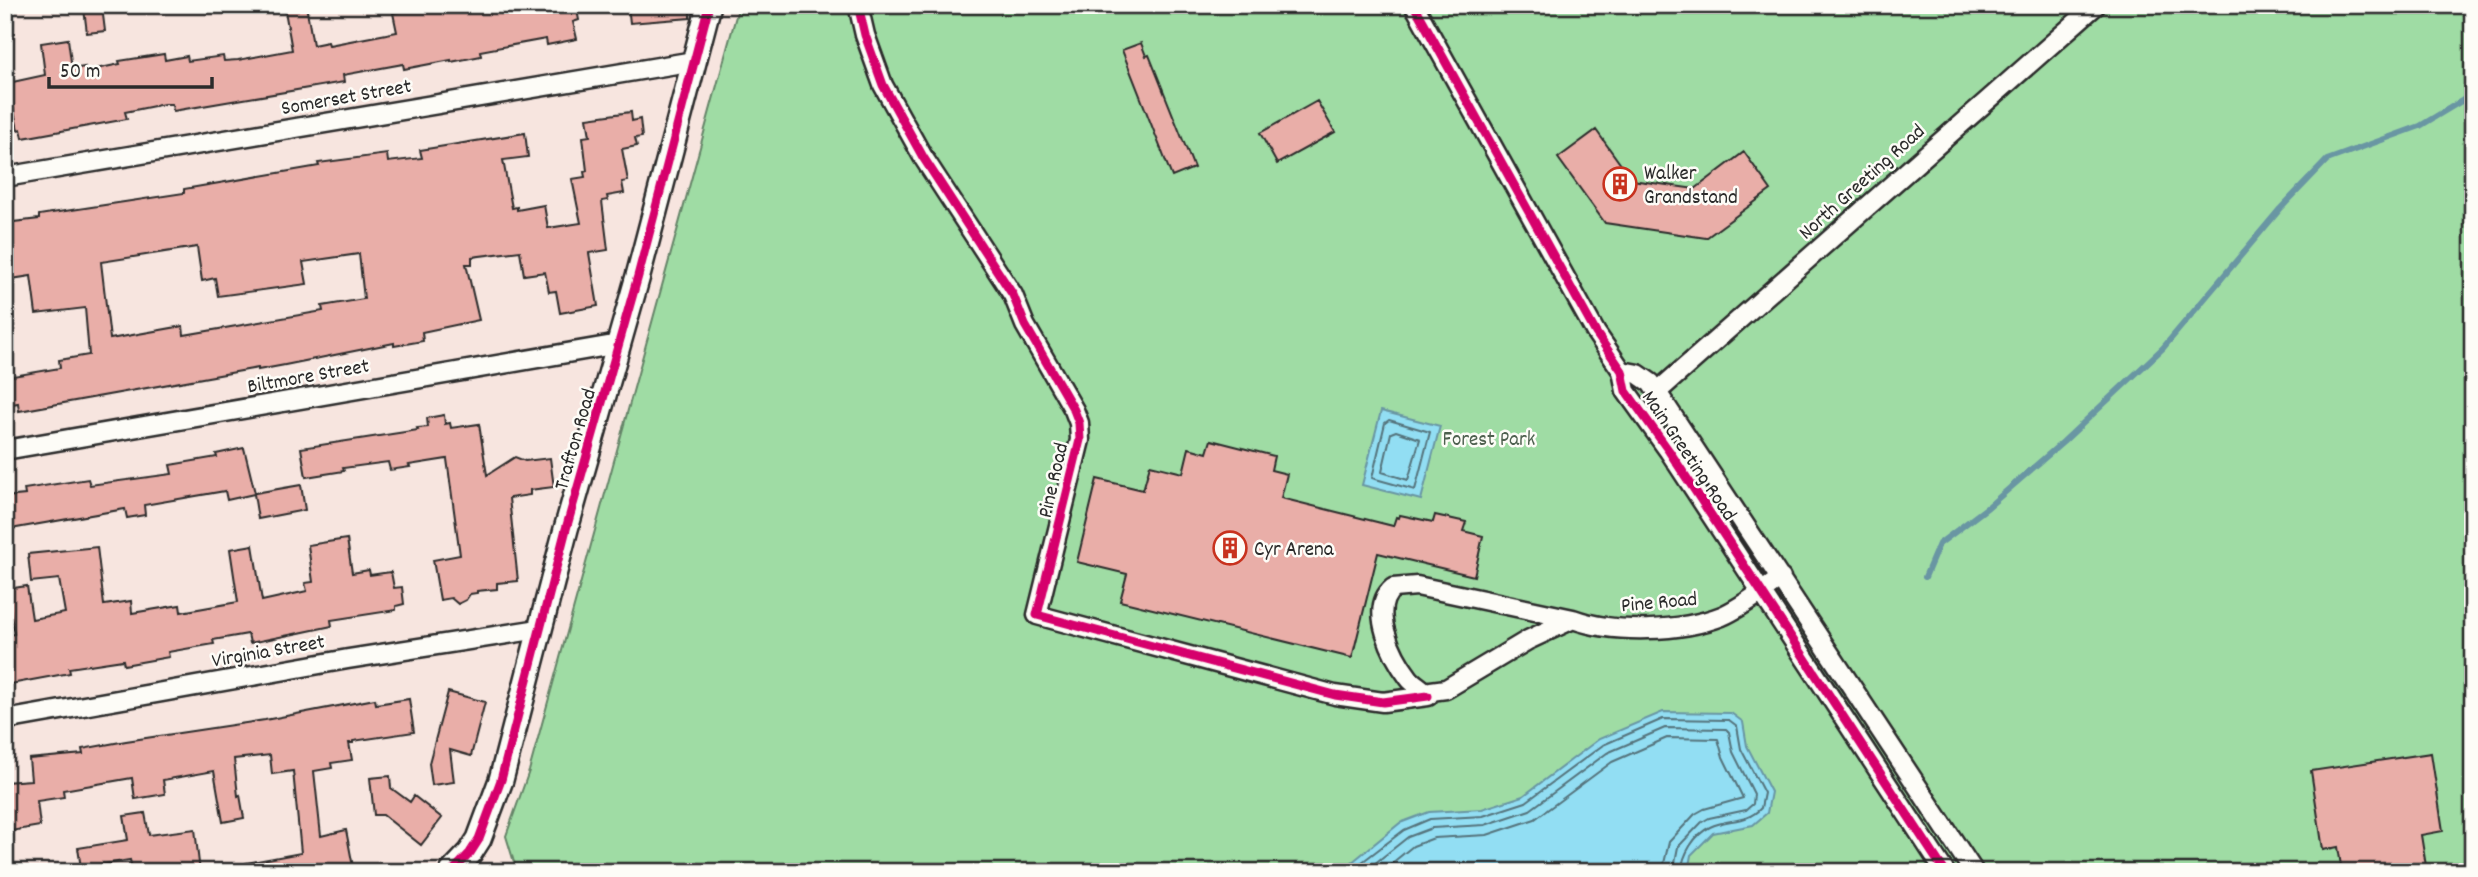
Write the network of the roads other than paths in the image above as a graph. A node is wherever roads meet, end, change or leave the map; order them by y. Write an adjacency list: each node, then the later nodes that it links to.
1 (709, 5): 5 (street, Trafton Road)
2 (858, 5): 15 (street, Pine Road)
3 (1414, 5): 8 (street, Main Greeting Road)
4 (2096, 5): 9 (street, North Greeting Road)
5 (694, 61): 6 (street, Somerset Street); 7 (street, Trafton Road)
6 (5, 177)
7 (619, 344): 10 (street, Biltmore Street); 14 (street, Trafton Road)
8 (1622, 371): 9 (street, Main Greeting Road); 12 (street, Main Greeting Road)
9 (1657, 392): 11 (street, Main Greeting Road)
10 (5, 450)
11 (1781, 578): 12 (street, Pine Road); 19 (street, Main Greeting Road)
12 (1761, 591): 13 (street, Pine Road); 18 (street, Main Greeting Road)
13 (1573, 619): 15 (street, Pine Road); 15 (street, Pine Road)
14 (540, 629): 16 (street, Virginia Street); 17 (street, Trafton Road)
15 (1428, 696)
16 (5, 720)
17 (452, 872)
18 (1945, 872)
19 (1974, 872)

